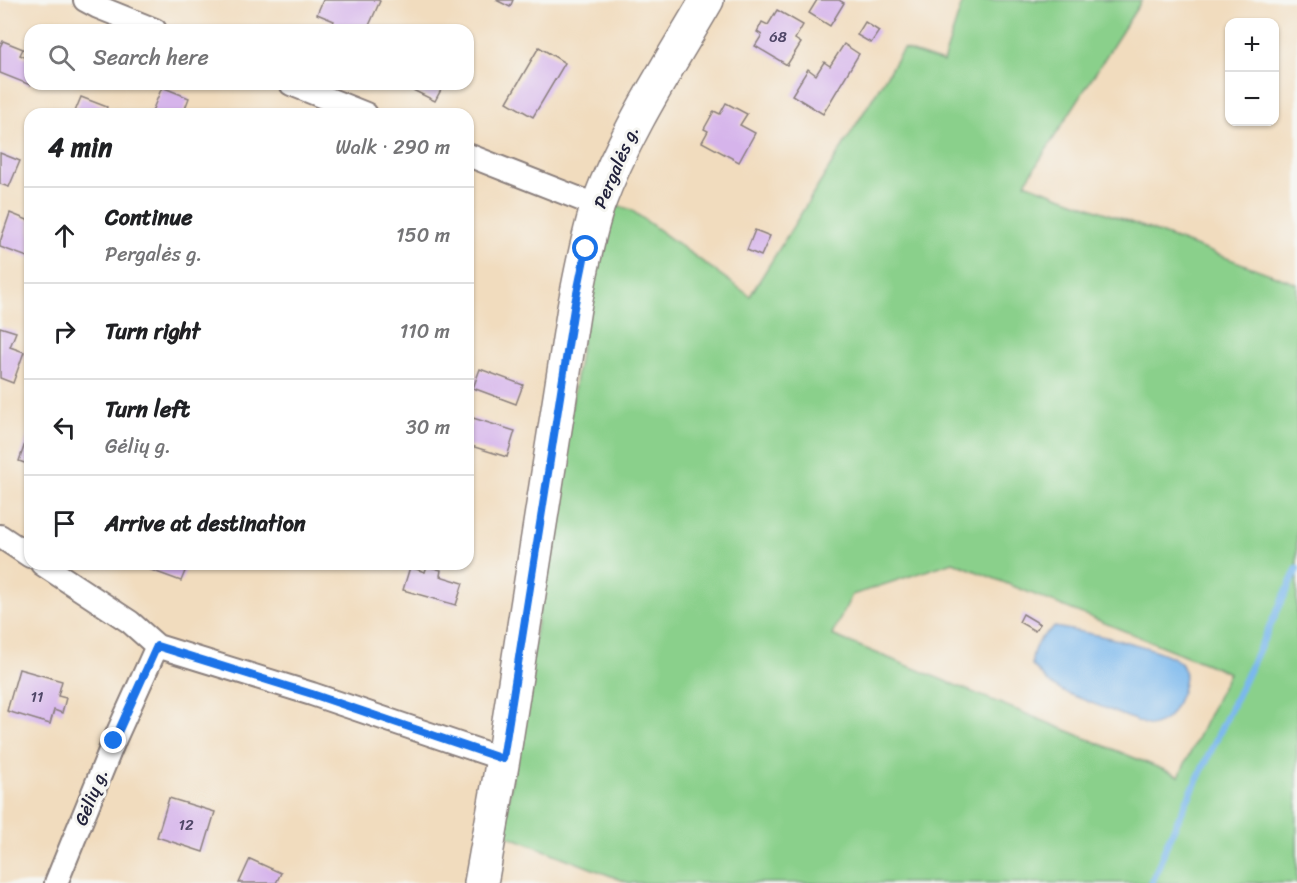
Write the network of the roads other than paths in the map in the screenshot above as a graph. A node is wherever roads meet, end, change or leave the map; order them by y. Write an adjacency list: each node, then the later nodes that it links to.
1 (85, 0): 3 (street)
2 (707, 0): 7 (main road, Pergalės g.)
3 (140, 24)
4 (306, 90): 5 (street)
5 (351, 108)
6 (474, 157): 7 (street)
7 (598, 207): 12 (main road, Pergalės g.)
8 (0, 536): 9 (street)
9 (24, 552)
10 (51, 570): 11 (street)
11 (157, 646): 12 (street); 13 (street, Gėlių g.)
12 (503, 759): 14 (main road, Pergalės g.)
13 (56, 883)
14 (481, 883)

